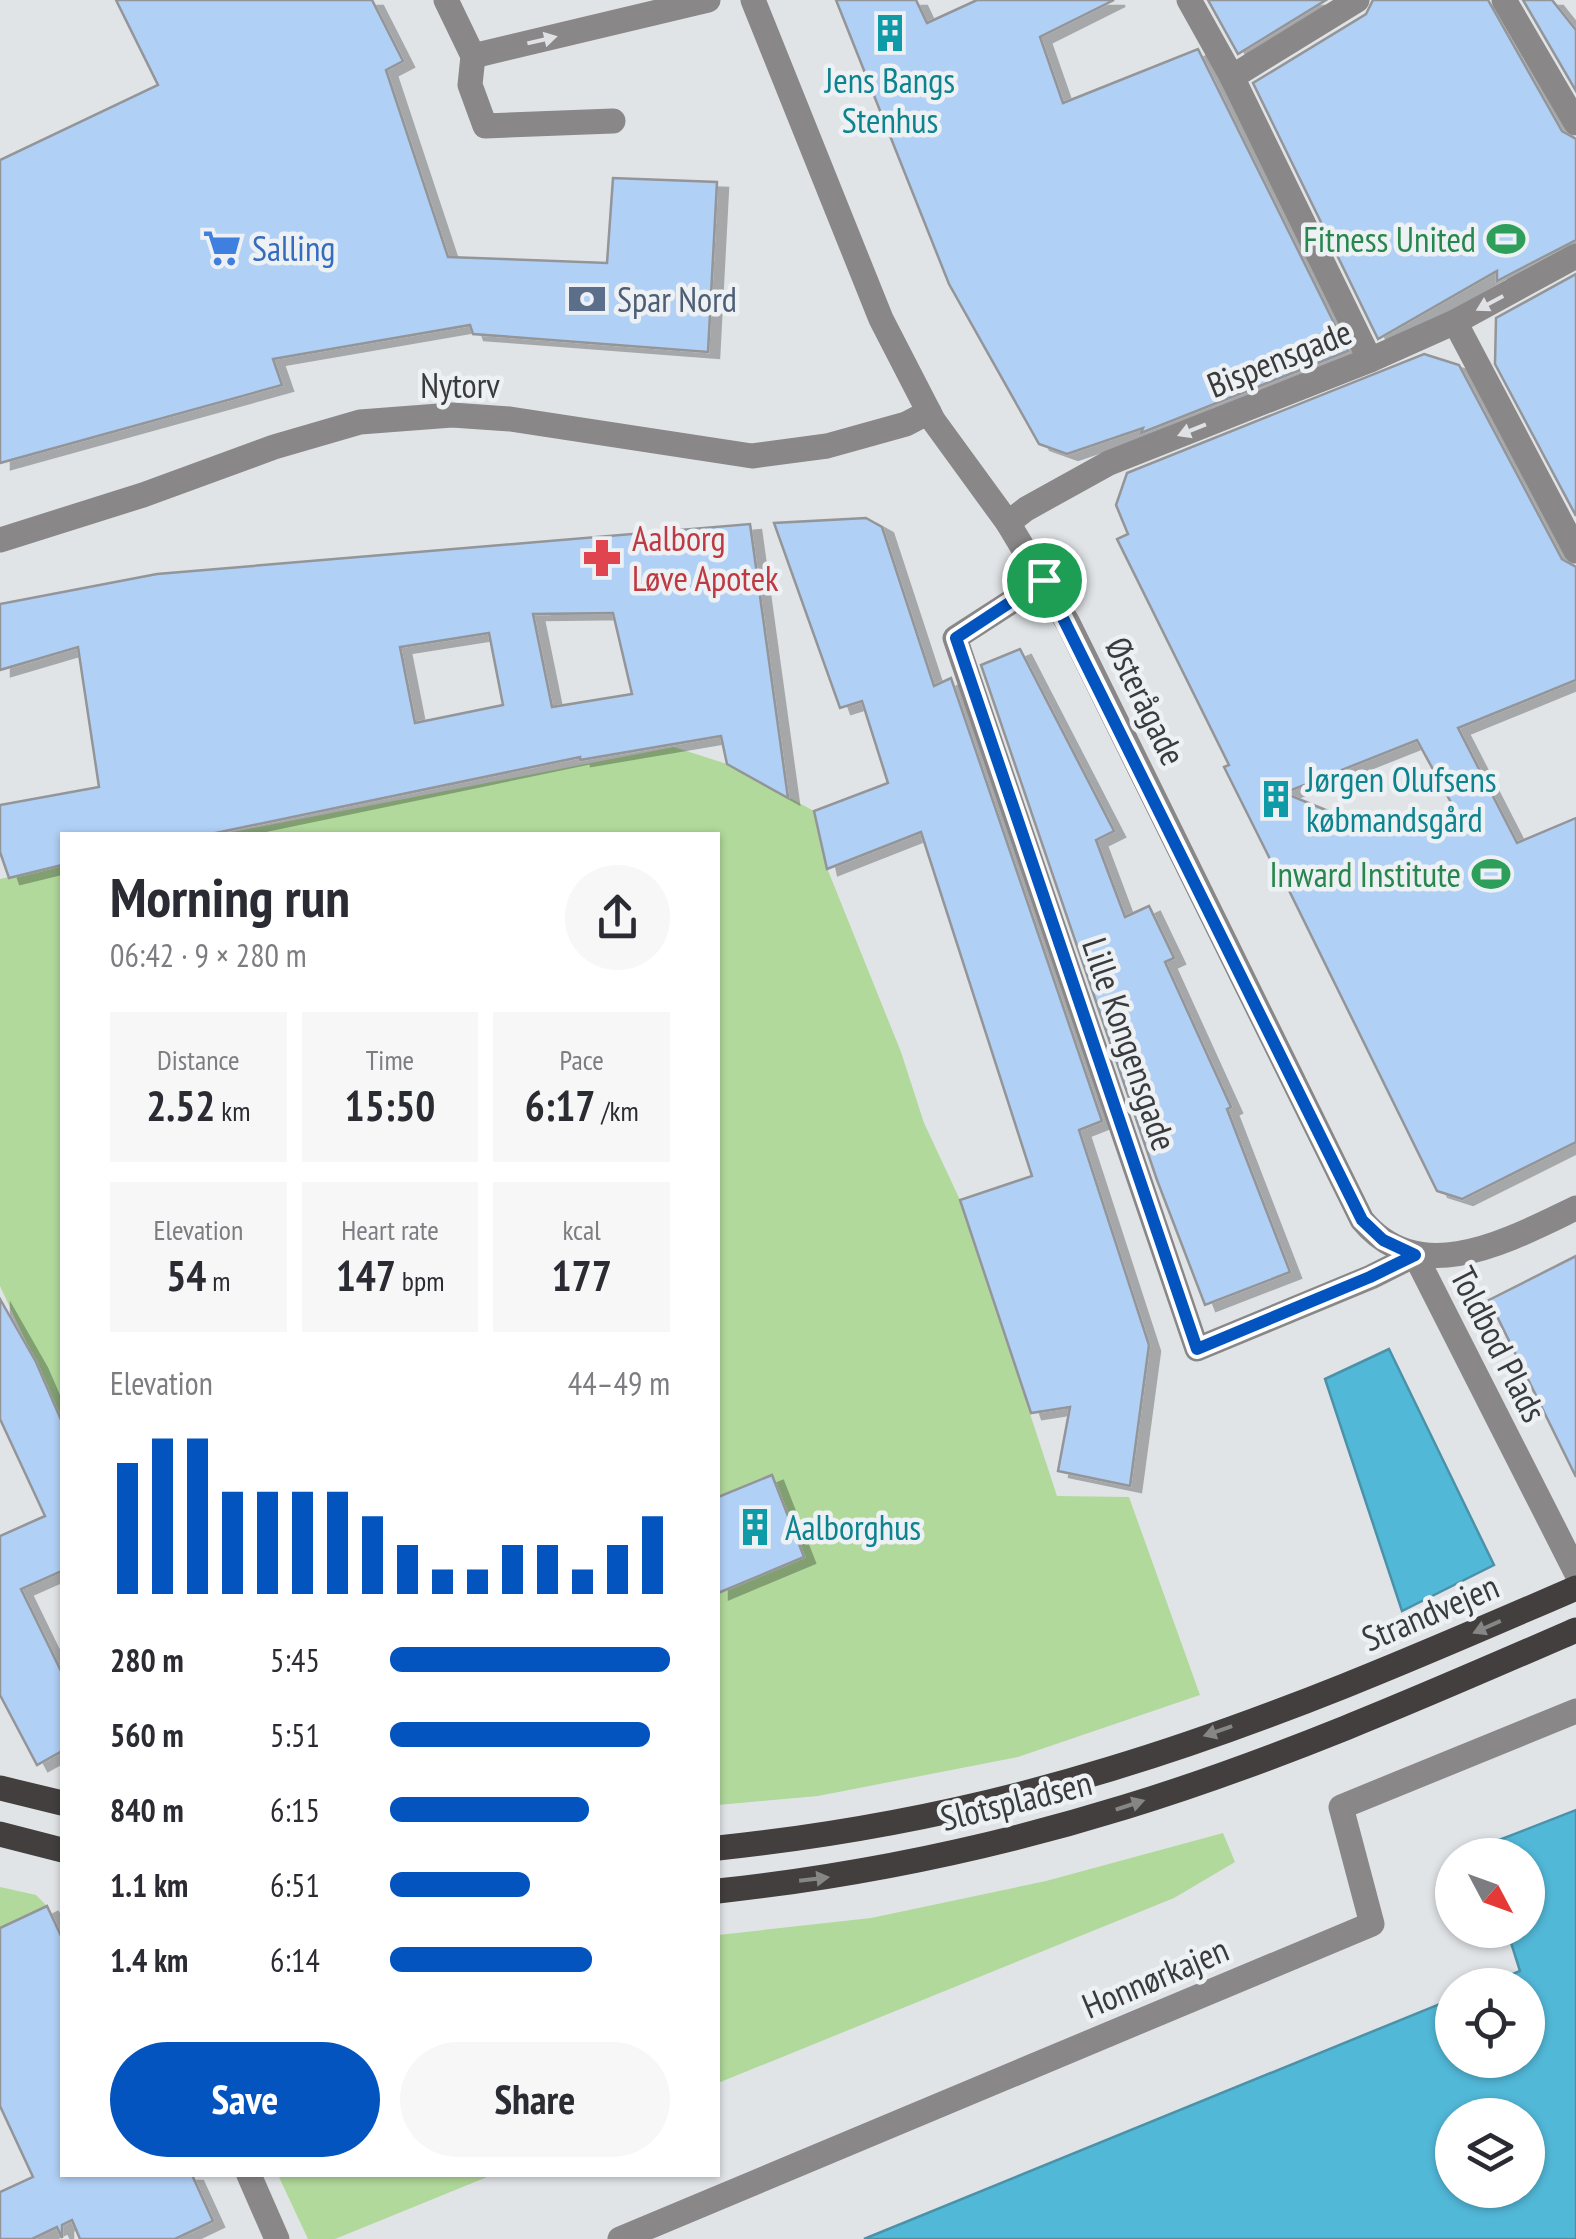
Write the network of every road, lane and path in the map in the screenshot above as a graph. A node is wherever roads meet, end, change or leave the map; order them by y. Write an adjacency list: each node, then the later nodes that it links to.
1 (446, 0): 7 (street)
2 (708, 0): 7 (street, one-way to 2)
3 (753, 0): 14 (street, Østerågade)
4 (1189, 0): 8 (street)
5 (1358, 0): 8 (street)
6 (1504, 0): 10 (street)
7 (473, 56): 9 (street)
8 (1232, 77): 13 (street)
9 (613, 121)
10 (1576, 123)
11 (1576, 256): 12 (street, Bispensgade, one-way to 12)
12 (1455, 322): 13 (street, Bispensgade); 15 (street)
13 (1370, 360): 16 (street, Bispensgade, one-way to 16)
14 (929, 412): 16 (street, Østerågade); 17 (street, Nytorv)
15 (1568, 518): 18 (street)
16 (1008, 524): 19 (street, Østerågade)
17 (0, 540)
18 (1576, 551)
19 (1044, 580): 21 (street, Østerågade); 21 (street, Lille Kongensgade)
20 (1576, 1208): 21 (street)
21 (1415, 1255): 22 (street, Toldbod Plads)
22 (1576, 1572)
23 (1576, 1588): 25 (main road, Strandvejen, one-way to 25)
24 (1576, 1630): 27 (main road, Strandvejen)
25 (1310, 1699): 31 (main road, Slotspladsen, one-way to 31)
26 (1576, 1710): 36 (street, Honnørkajen)
27 (1321, 1736): 33 (main road, Slotspladsen, one-way to 27)
28 (10, 1791): 29 (main road)
29 (60, 1802)
30 (5, 1835): 32 (main road)
31 (720, 1848)
32 (60, 1849)
33 (720, 1891)
34 (251, 2177): 35 (street)
35 (277, 2239)
36 (620, 2239)

